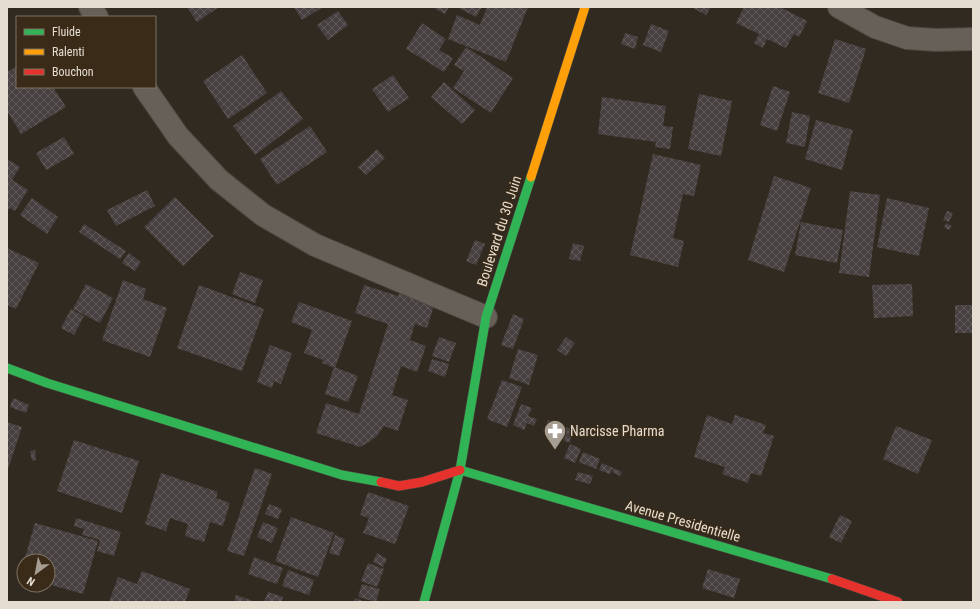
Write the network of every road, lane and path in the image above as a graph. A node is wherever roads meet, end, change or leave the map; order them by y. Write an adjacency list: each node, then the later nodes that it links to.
1 (90, 7): 4 (street)
2 (585, 7): 7 (street, Boulevard du 30 Juin)
3 (839, 7): 5 (street)
4 (96, 16)
5 (973, 39)
6 (145, 88): 7 (street)
7 (486, 317): 9 (street, Boulevard du 30 Juin)
8 (7, 368): 9 (street)
9 (460, 470): 10 (street, Boulevard du 30 Juin); 11 (street, Avenue Presidentielle)
10 (424, 602)
11 (898, 602)

